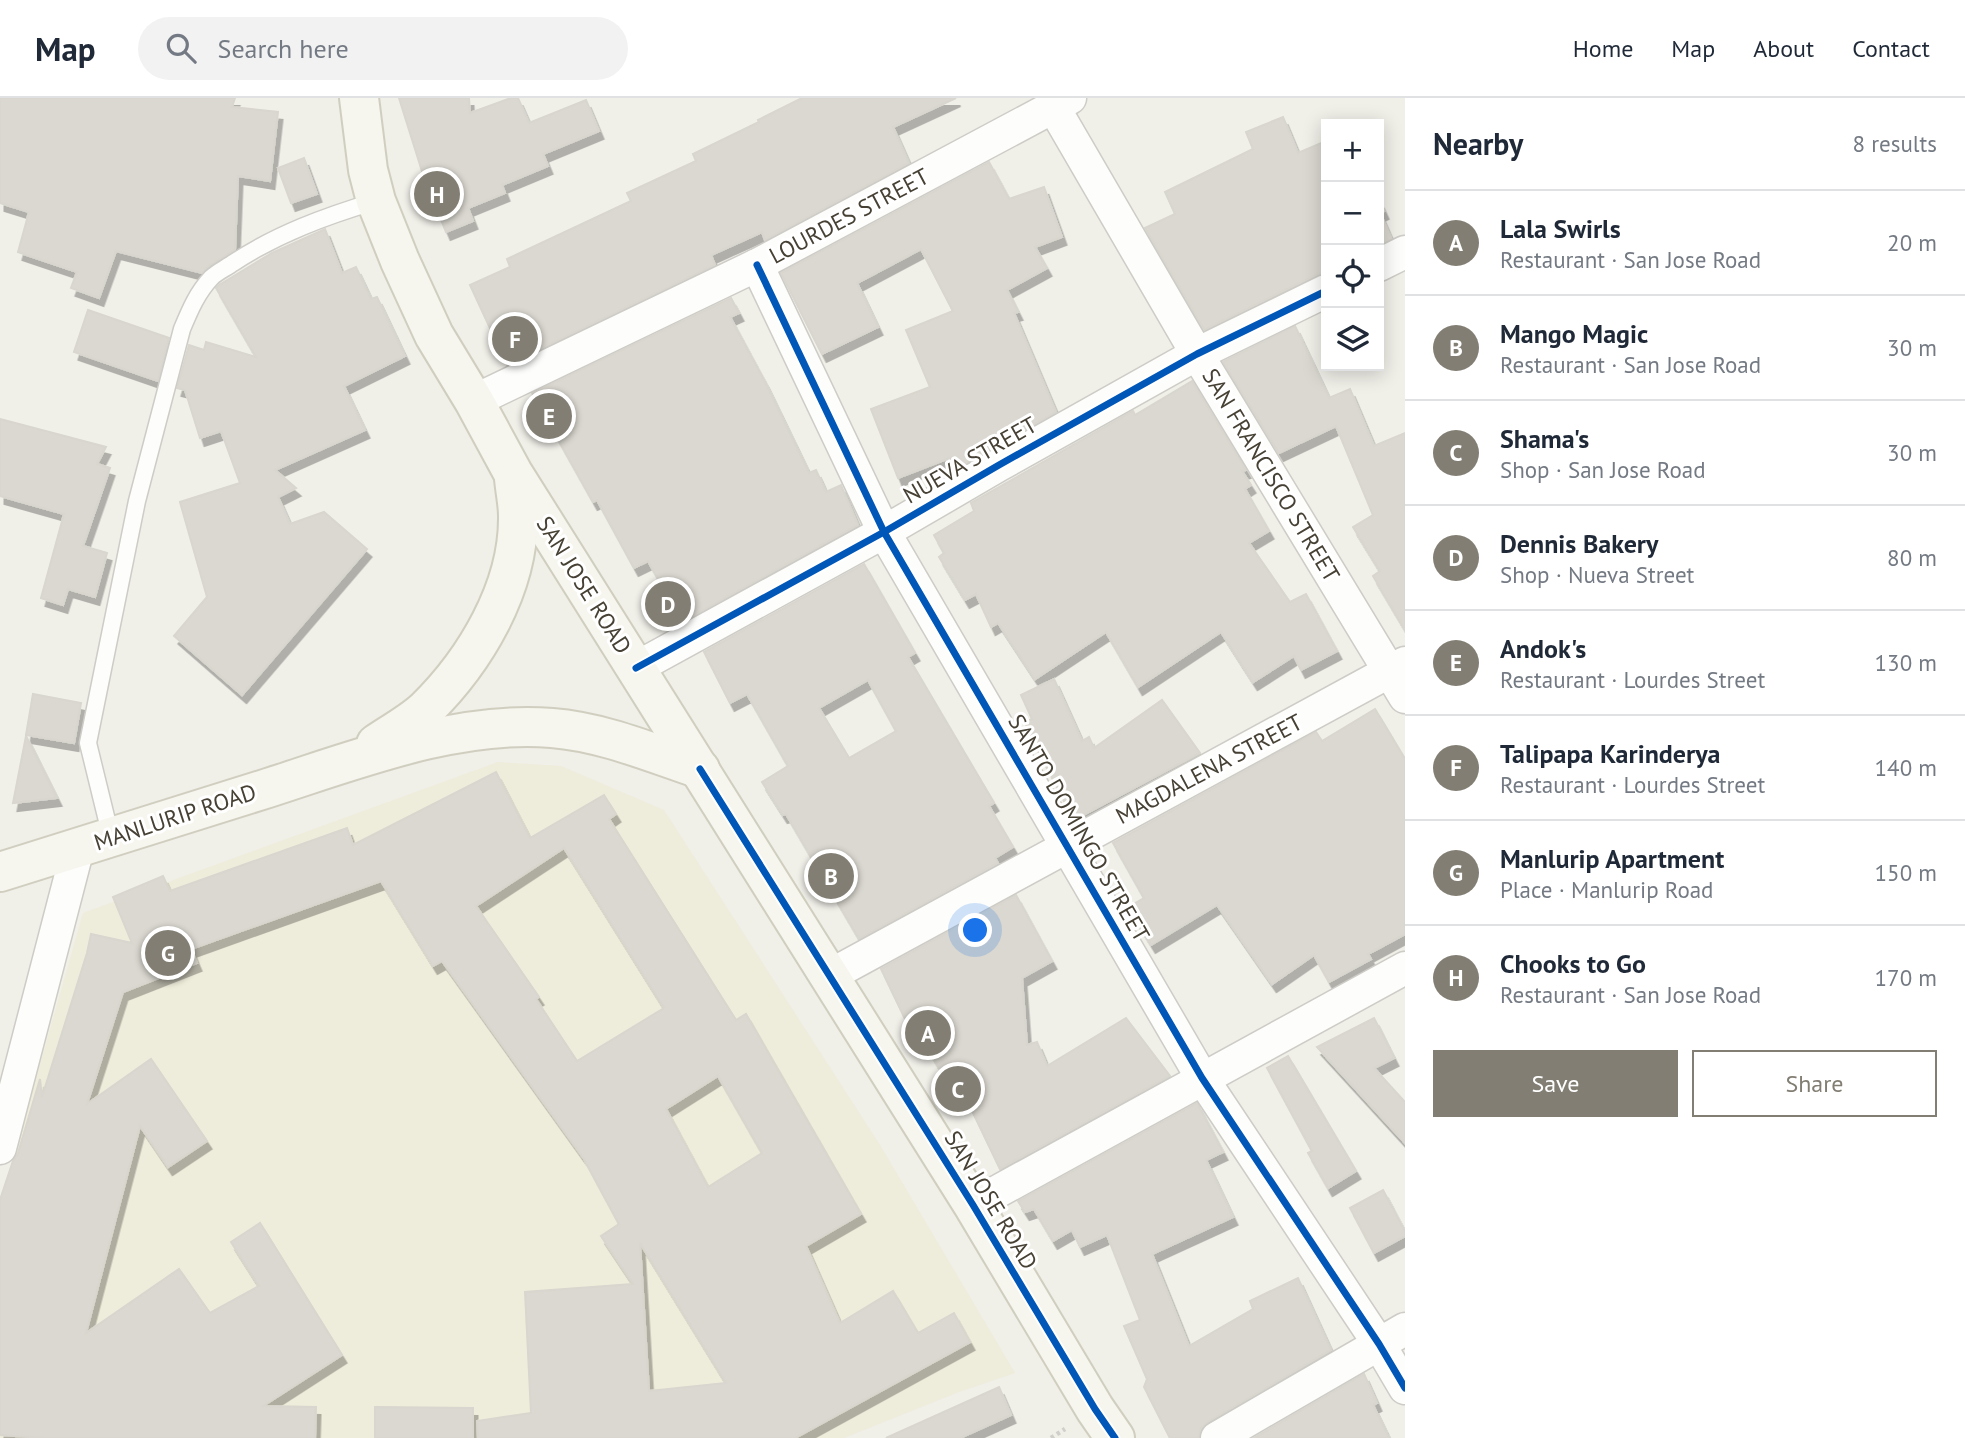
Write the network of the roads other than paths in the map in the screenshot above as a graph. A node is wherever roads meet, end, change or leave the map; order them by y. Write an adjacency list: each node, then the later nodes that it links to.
1 (359, 98): 3 (main road, SAN JOSE ROAD)
2 (1062, 103): 6 (street, LOURDES STREET); 8 (street, SAN FRANCISCO STREET)
3 (376, 201): 9 (main road, SAN JOSE ROAD); 16 (lane)
4 (1405, 252): 5 (street)
5 (1384, 262)
6 (757, 265): 9 (street, LOURDES STREET); 11 (street, SANTO DOMINGO STREET)
7 (1321, 293): 8 (street, NUEVA STREET)
8 (1197, 354): 11 (street, NUEVA STREET); 13 (street, SAN FRANCISCO STREET)
9 (474, 401): 10 (main road, SAN JOSE ROAD)
10 (513, 473): 12 (main road, SAN JOSE ROAD); 14 (main road, MANLURIP ROAD)
11 (884, 532): 12 (street, NUEVA STREET); 17 (street, SANTO DOMINGO STREET)
12 (636, 668): 15 (main road, SAN JOSE ROAD)
13 (1400, 677): 17 (street, MAGDALENA STREET)
14 (350, 762): 15 (main road, MANLURIP ROAD); 16 (main road, MANLURIP ROAD)
15 (700, 769): 20 (main road, SAN JOSE ROAD)
16 (95, 843): 18 (main road, MANLURIP ROAD); 22 (street)
17 (1067, 846): 20 (street, MAGDALENA STREET); 21 (street, SANTO DOMINGO STREET)
18 (0, 872)
19 (1405, 968): 21 (street)
20 (828, 976): 23 (main road, SAN JOSE ROAD)
21 (1202, 1078): 23 (street); 24 (street, SANTO DOMINGO STREET)
22 (0, 1148)
23 (973, 1205): 26 (main road, SAN JOSE ROAD)
24 (1392, 1337): 25 (street, SANTO DOMINGO STREET); 27 (street)
25 (1405, 1388)
26 (1115, 1438)
27 (1217, 1438)

